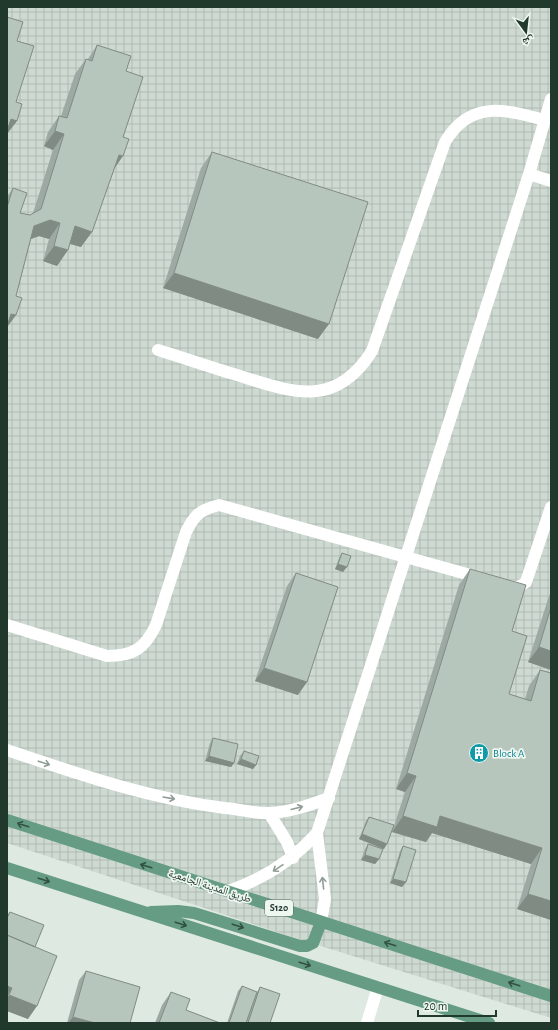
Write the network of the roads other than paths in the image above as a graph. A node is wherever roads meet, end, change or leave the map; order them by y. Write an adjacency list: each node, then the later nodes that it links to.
1 (551, 99): 2 (street)
2 (544, 120): 3 (street); 5 (street)
3 (529, 174): 4 (street); 7 (street)
4 (551, 181)
5 (158, 350)
6 (551, 507): 7 (street)
7 (407, 557): 8 (street); 10 (street)
8 (7, 625)
9 (7, 750): 11 (street, one-way to 11)
10 (329, 798): 11 (street, one-way to 10); 13 (street)
11 (269, 813): 14 (street)
12 (7, 820): 16 (main road, طريق المدينة الجامعية / S120, one-way to 12)
13 (317, 834): 14 (street); 18 (street, one-way to 13)
14 (293, 858): 16 (street, one-way to 16)
15 (7, 868): 17 (main road, one-way to 17)
16 (228, 891): 18 (main road, طريق المدينة الجامعية / S120)
17 (146, 912): 18 (main road, one-way to 18); 19 (main road, one-way to 19)
18 (321, 922): 20 (main road, طريق المدينة الجامعية / S120, one-way to 18)
19 (378, 987): 21 (street); 22 (main road)
20 (551, 996)
21 (366, 1023)
22 (489, 1023)

